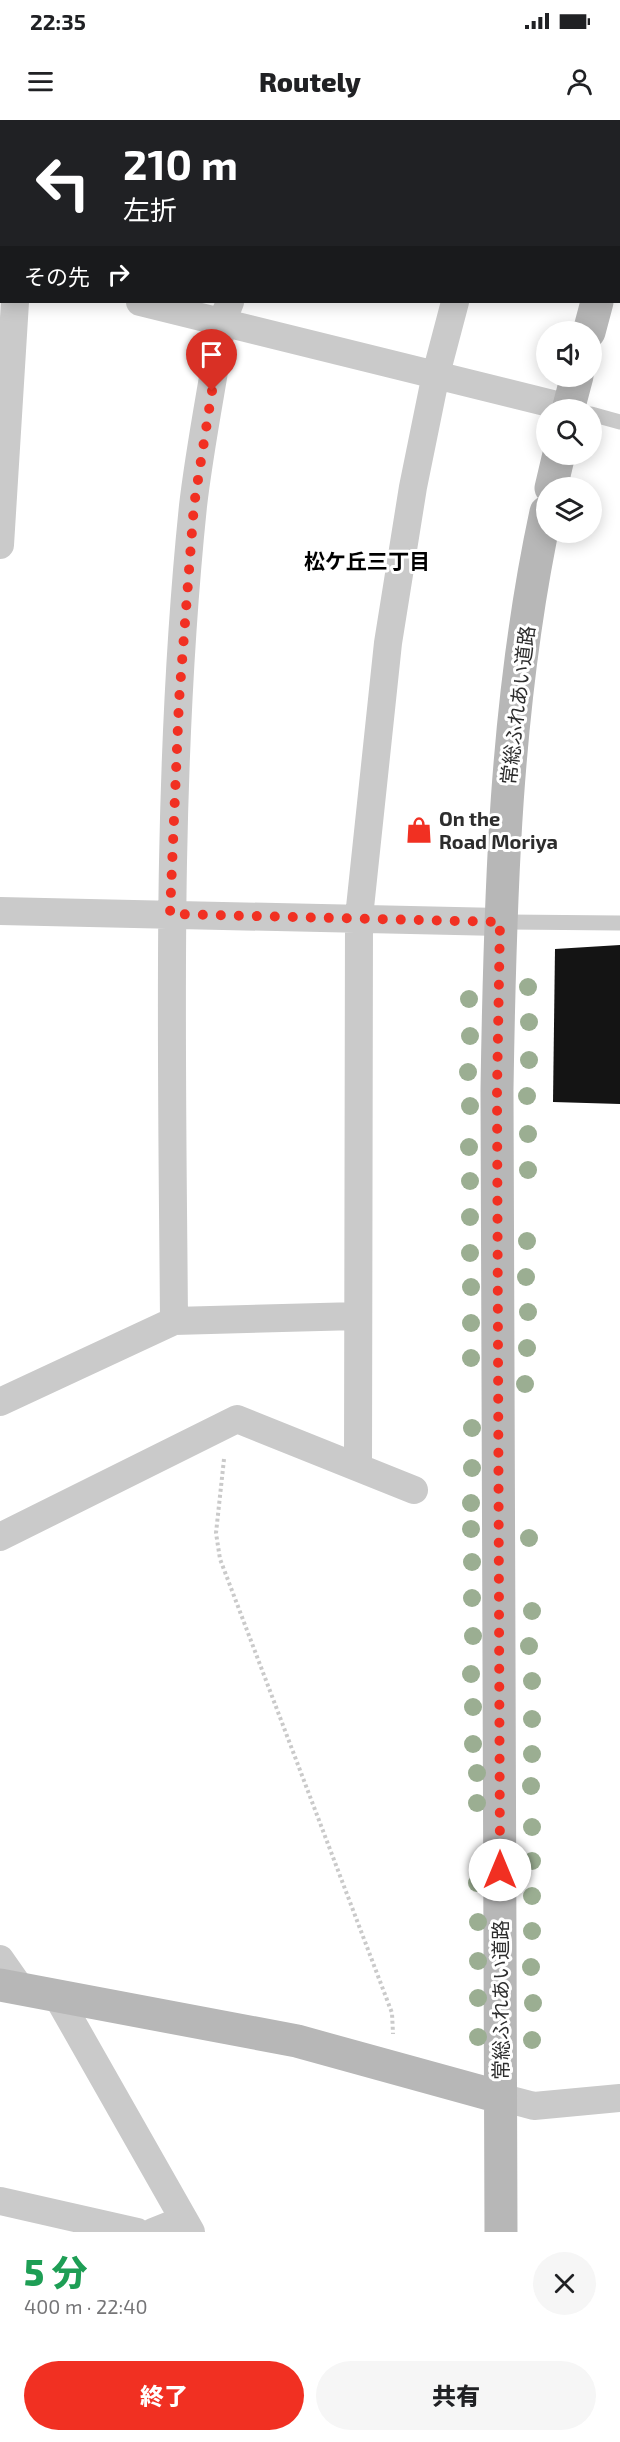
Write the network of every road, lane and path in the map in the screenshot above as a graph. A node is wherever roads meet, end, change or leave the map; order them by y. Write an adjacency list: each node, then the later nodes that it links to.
1 (15, 303): 12 (street)
2 (149, 303): 5 (street)
3 (455, 303): 7 (street)
4 (597, 303): 6 (street)
5 (226, 312): 7 (street); 14 (street)
6 (592, 321)
7 (436, 374): 8 (street); 15 (street)
8 (536, 400)
9 (602, 417): 10 (lane)
10 (620, 422)
11 (541, 543): 16 (street, 常総ふれあい道路)
12 (0, 545)
13 (0, 911): 14 (street)
14 (170, 914): 15 (street); 19 (street)
15 (359, 917): 16 (street); 18 (street)
16 (500, 922): 17 (lane); 29 (street, 常総ふれあい道路)
17 (620, 922)
18 (358, 1316): 19 (street); 22 (street)
19 (174, 1321): 20 (street)
20 (0, 1402)
21 (228, 1423): 22 (street); 24 (street); 28 (path)
22 (358, 1467): 23 (street)
23 (414, 1490)
24 (0, 1537)
25 (0, 1959): 26 (street)
26 (10, 1987): 27 (street)
27 (57, 1996): 28 (street); 32 (street)
28 (396, 2068): 29 (street)
29 (500, 2097): 30 (street); 35 (street, 常総ふれあい道路)
30 (620, 2098)
31 (0, 2201): 33 (street)
32 (187, 2226): 34 (street)
33 (137, 2232)
34 (153, 2232)
35 (501, 2232)

